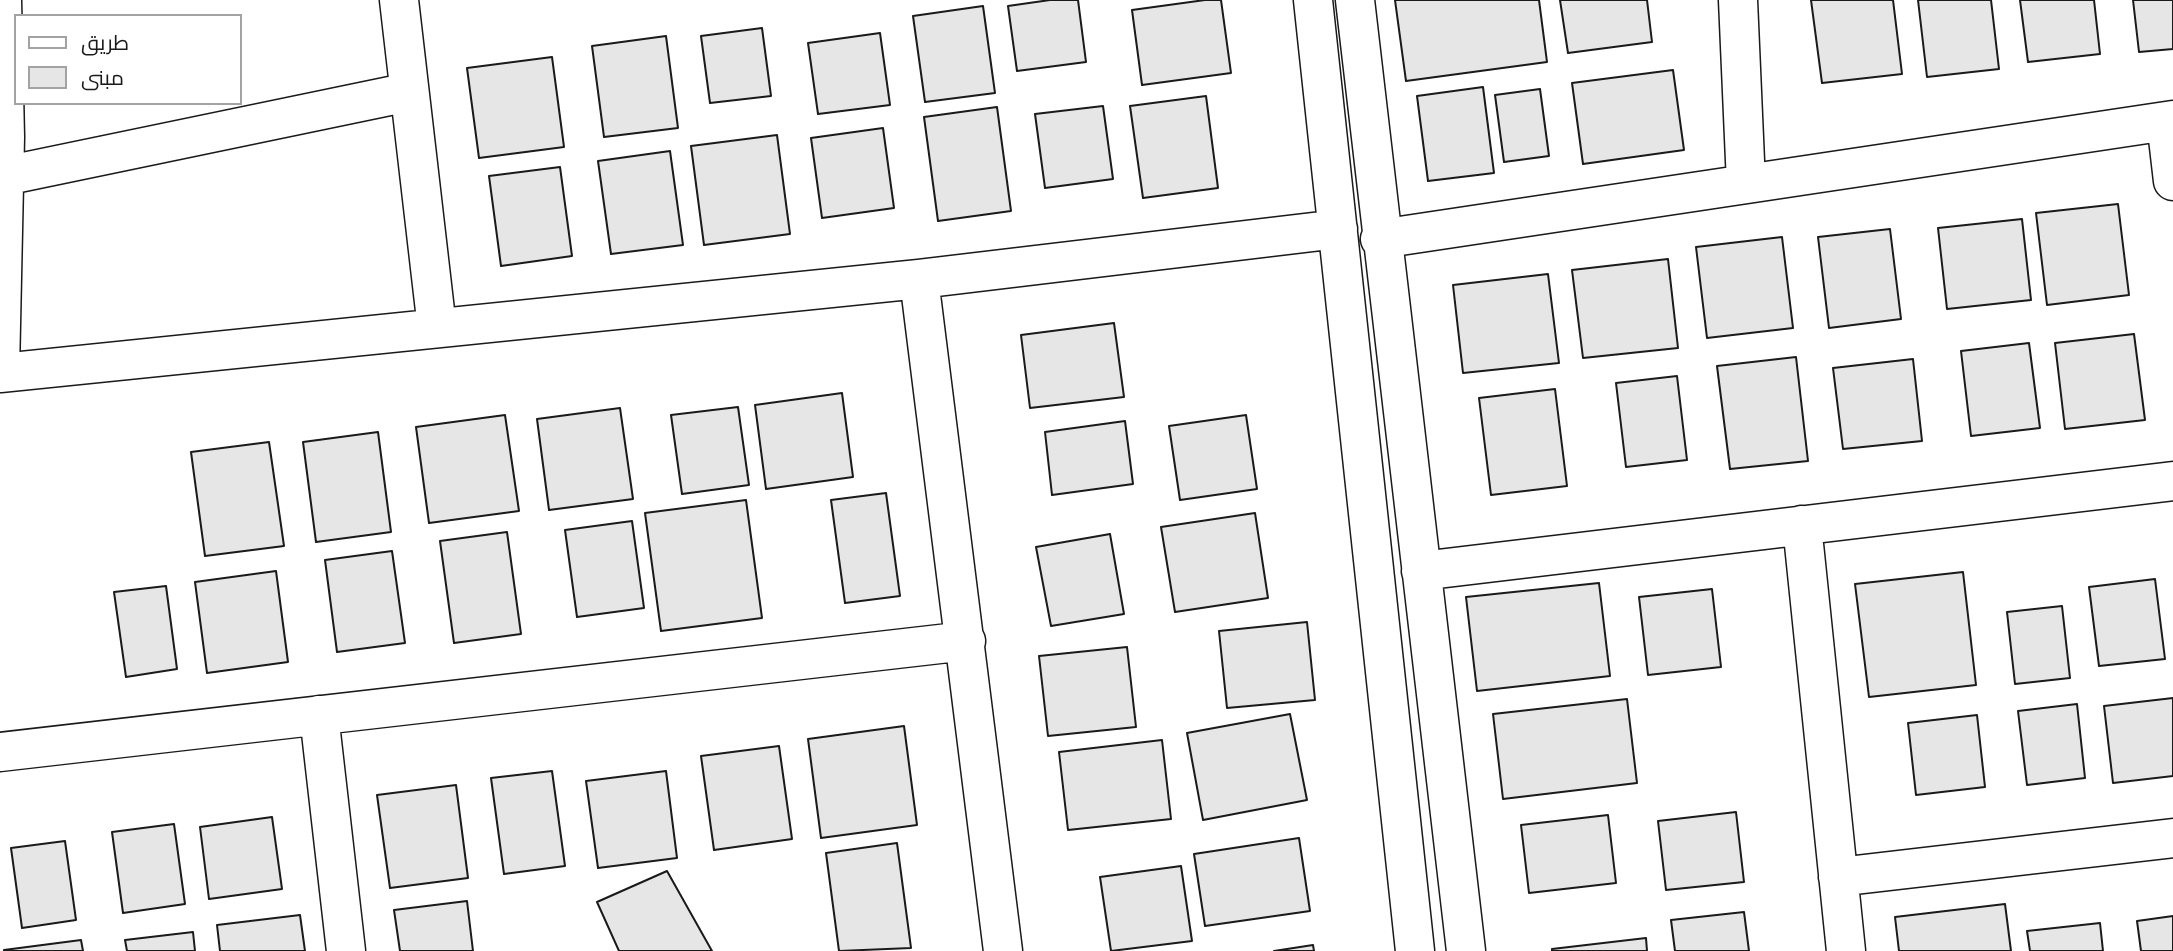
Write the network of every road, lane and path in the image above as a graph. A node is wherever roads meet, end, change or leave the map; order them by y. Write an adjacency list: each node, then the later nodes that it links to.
1 (2, 0): 8 (street)
2 (399, 0): 6 (street)
3 (1314, 0): 11 (street)
4 (1355, 0): 12 (street)
5 (1738, 0): 10 (street)
6 (409, 92): 8 (street); 14 (street)
7 (2169, 120): 9 (street); 10 (street)
8 (2, 176): 15 (street)
9 (2173, 181)
10 (1746, 184): 12 (street)
11 (1338, 229): 13 (street); 26 (street)
12 (1380, 239): 18 (street)
13 (919, 279): 14 (street); 19 (street)
14 (437, 328): 15 (street)
15 (0, 372)
16 (2173, 481): 17 (street)
17 (1801, 525): 18 (street); 23 (street)
18 (1420, 571): 27 (street)
19 (966, 641): 20 (street); 25 (street)
20 (318, 715): 21 (street); 24 (street)
21 (0, 752)
22 (2173, 838): 23 (street)
23 (1839, 877): 28 (street)
24 (346, 951)
25 (1003, 951)
26 (1415, 951)
27 (1466, 951)
28 (1846, 951)

